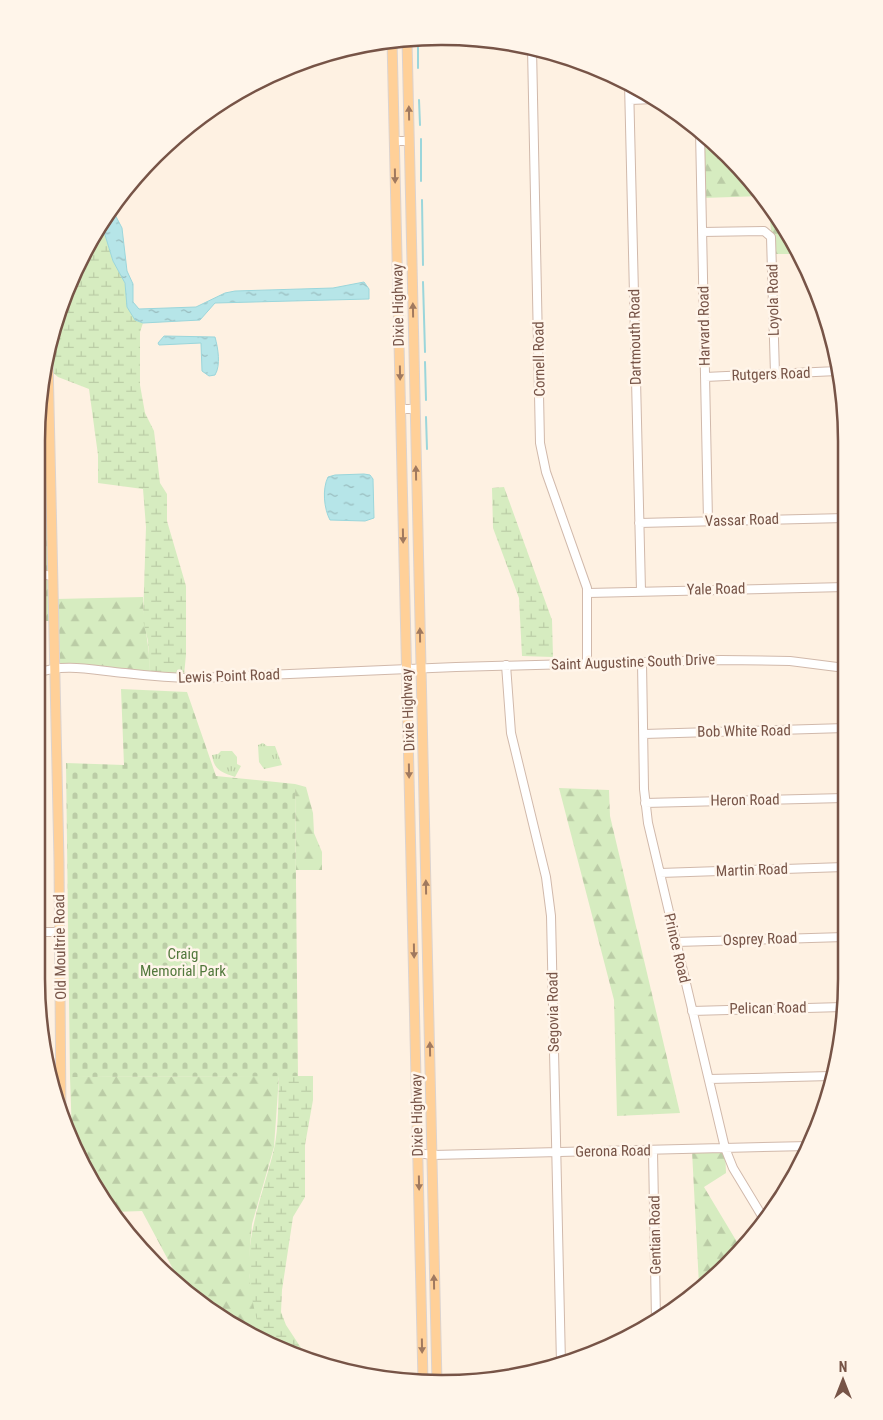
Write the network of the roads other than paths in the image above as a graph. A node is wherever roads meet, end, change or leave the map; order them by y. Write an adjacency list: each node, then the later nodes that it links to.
1 (407, 47): 8 (main road, Dixie Highway, one-way to 1)
2 (392, 48): 7 (main road, Dixie Highway)
3 (532, 56): 27 (street, Cornell Road)
4 (630, 93): 5 (street, Dartmouth Road)
5 (630, 100): 6 (street); 22 (street, Dartmouth Road)
6 (642, 100)
7 (395, 141): 8 (street); 15 (main road, Dixie Highway, one-way to 15)
8 (409, 141): 16 (main road, Dixie Highway, one-way to 8)
9 (700, 141): 10 (street, Harvard Road)
10 (702, 232): 12 (street, Loyola Road); 13 (street, Harvard Road)
11 (831, 371): 12 (street, Rutgers Road)
12 (775, 374): 13 (street, Rutgers Road)
13 (705, 376): 21 (street, Harvard Road)
14 (48, 388): 18 (main road, Old Moultrie Road)
15 (400, 409): 16 (street); 34 (main road, Dixie Highway, one-way to 34)
16 (415, 409): 33 (main road, Dixie Highway, one-way to 16)
17 (45, 436): 18 (street)
18 (49, 437): 19 (street); 24 (main road, Old Moultrie Road)
19 (45, 439)
20 (838, 518): 21 (street, Vassar Road)
21 (708, 521): 22 (street, Vassar Road)
22 (639, 523): 26 (street, Dartmouth Road)
23 (45, 575): 24 (street)
24 (52, 576): 32 (main road, Old Moultrie Road)
25 (838, 587): 26 (street, Yale Road)
26 (640, 591): 27 (street, Yale Road)
27 (588, 593): 29 (street, Cornell Road)
28 (642, 662): 29 (street, Saint Augustine South Drive); 31 (street, Saint Augustine South Drive); 37 (street, Prince Road)
29 (587, 663): 30 (street, Saint Augustine South Drive)
30 (506, 665): 33 (street, Saint Augustine South Drive); 56 (street, Segovia Road)
31 (838, 667)
32 (55, 668): 34 (street, Lewis Point Road); 35 (street, Lewis Point Road); 45 (main road, Old Moultrie Road)
33 (421, 669): 34 (street, Lewis Point Road); 43 (main road, Dixie Highway, one-way to 33)
34 (407, 670): 42 (main road, Dixie Highway, one-way to 42)
35 (45, 671)
36 (838, 728): 37 (street, Bob White Road)
37 (644, 734): 39 (street, Prince Road)
38 (838, 798): 39 (street, Heron Road)
39 (645, 803): 41 (street, Prince Road)
40 (838, 868): 41 (street, Martin Road)
41 (660, 873): 47 (street, Prince Road)
42 (413, 923): 43 (main road); 57 (main road, Dixie Highway, one-way to 57)
43 (427, 923): 58 (main road, Dixie Highway, one-way to 43)
44 (45, 932): 45 (street)
45 (60, 932): 52 (main road, Old Moultrie Road)
46 (838, 937): 47 (street, Osprey Road)
47 (676, 942): 49 (street, Prince Road)
48 (837, 1007): 49 (street, Pelican Road)
49 (692, 1011): 51 (street, Prince Road)
50 (825, 1076): 51 (street)
51 (709, 1079): 54 (street, Prince Road)
52 (61, 1088)
53 (801, 1146): 54 (street, Gerona Road)
54 (725, 1148): 55 (street, Gerona Road); 59 (street, Prince Road)
55 (653, 1150): 56 (street, Gerona Road); 62 (street, Gentian Road)
56 (556, 1152): 58 (street, Gerona Road); 63 (street, Segovia Road)
57 (418, 1153): 58 (street, Gerona Road); 60 (main road, Dixie Highway, one-way to 60)
58 (432, 1155): 61 (main road, Dixie Highway, one-way to 58)
59 (761, 1213)
60 (421, 1300): 61 (main road); 64 (main road, Dixie Highway, one-way to 64)
61 (434, 1300): 65 (main road, Dixie Highway)
62 (656, 1312)
63 (561, 1356)
64 (423, 1374)
65 (437, 1375)

